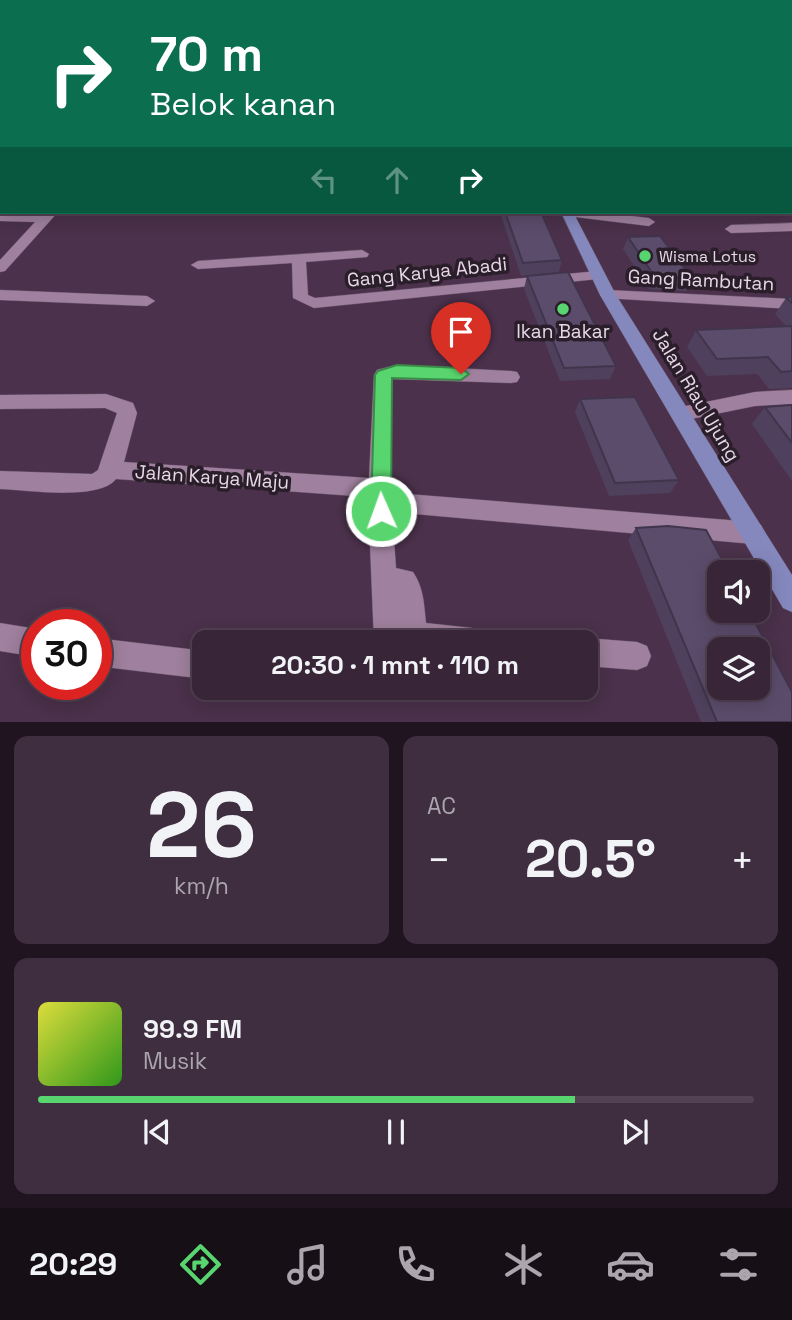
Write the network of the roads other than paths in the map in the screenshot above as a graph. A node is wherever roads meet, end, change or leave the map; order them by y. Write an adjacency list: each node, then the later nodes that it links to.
1 (568, 214): 14 (main road, Jalan Riau Ujung)
2 (583, 214): 6 (street)
3 (48, 215): 4 (street); 9 (street)
4 (0, 217)
5 (791, 218): 7 (street)
6 (649, 222)
7 (731, 229)
8 (0, 248): 9 (street)
9 (16, 248): 13 (street)
10 (362, 254): 11 (street)
11 (299, 258): 12 (street); 14 (street, Gang Karya Abadi)
12 (198, 265)
13 (0, 268)
14 (598, 275): 16 (main road, Jalan Riau Ujung)
15 (0, 295): 17 (street)
16 (608, 295): 18 (street, Gang Rambutan); 22 (main road, Jalan Riau Ujung)
17 (147, 301)
18 (792, 304)
19 (511, 377): 25 (street)
20 (792, 397): 22 (street)
21 (0, 402): 23 (street, Jalan Karya Maju)
22 (681, 414): 26 (main road, Jalan Riau Ujung)
23 (108, 473): 24 (street); 25 (street, Jalan Karya Maju)
24 (0, 481)
25 (379, 488): 26 (street, Jalan Karya Maju); 27 (street)
26 (753, 533): 28 (main road, Jalan Riau Ujung)
27 (386, 580): 29 (street); 30 (street)
28 (792, 599)
29 (388, 630)
30 (414, 630)
31 (0, 637): 32 (street)
32 (21, 640)
33 (598, 653): 35 (street)
34 (112, 654): 36 (street)
35 (637, 656)
36 (192, 664)

